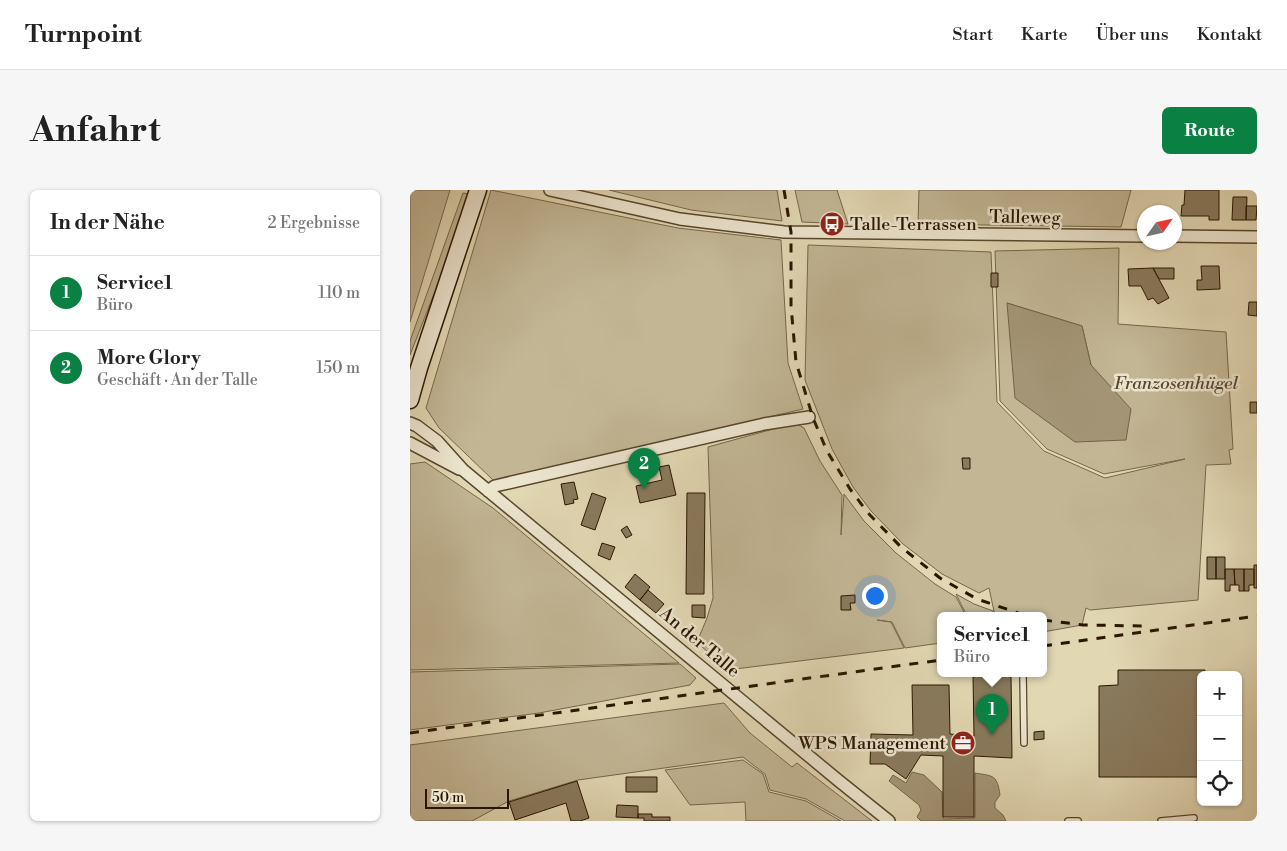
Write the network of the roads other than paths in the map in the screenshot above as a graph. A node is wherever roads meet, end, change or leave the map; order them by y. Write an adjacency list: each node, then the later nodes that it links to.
1 (478, 190): 6 (main road)
2 (550, 190): 3 (street, Talleweg)
3 (1137, 236)
4 (1182, 236): 5 (street)
5 (1257, 237)
6 (410, 400)
7 (809, 417): 11 (street)
8 (410, 423): 10 (street, An der Talle)
9 (410, 443): 10 (street, An der Talle)
10 (463, 470): 11 (street, An der Talle)
11 (488, 491): 15 (street, An der Talle)
12 (1023, 677): 13 (lane)
13 (1024, 743)
14 (1194, 818): 18 (lane)
15 (889, 821)
16 (1068, 821): 17 (lane)
17 (1078, 821)
18 (1162, 821)

